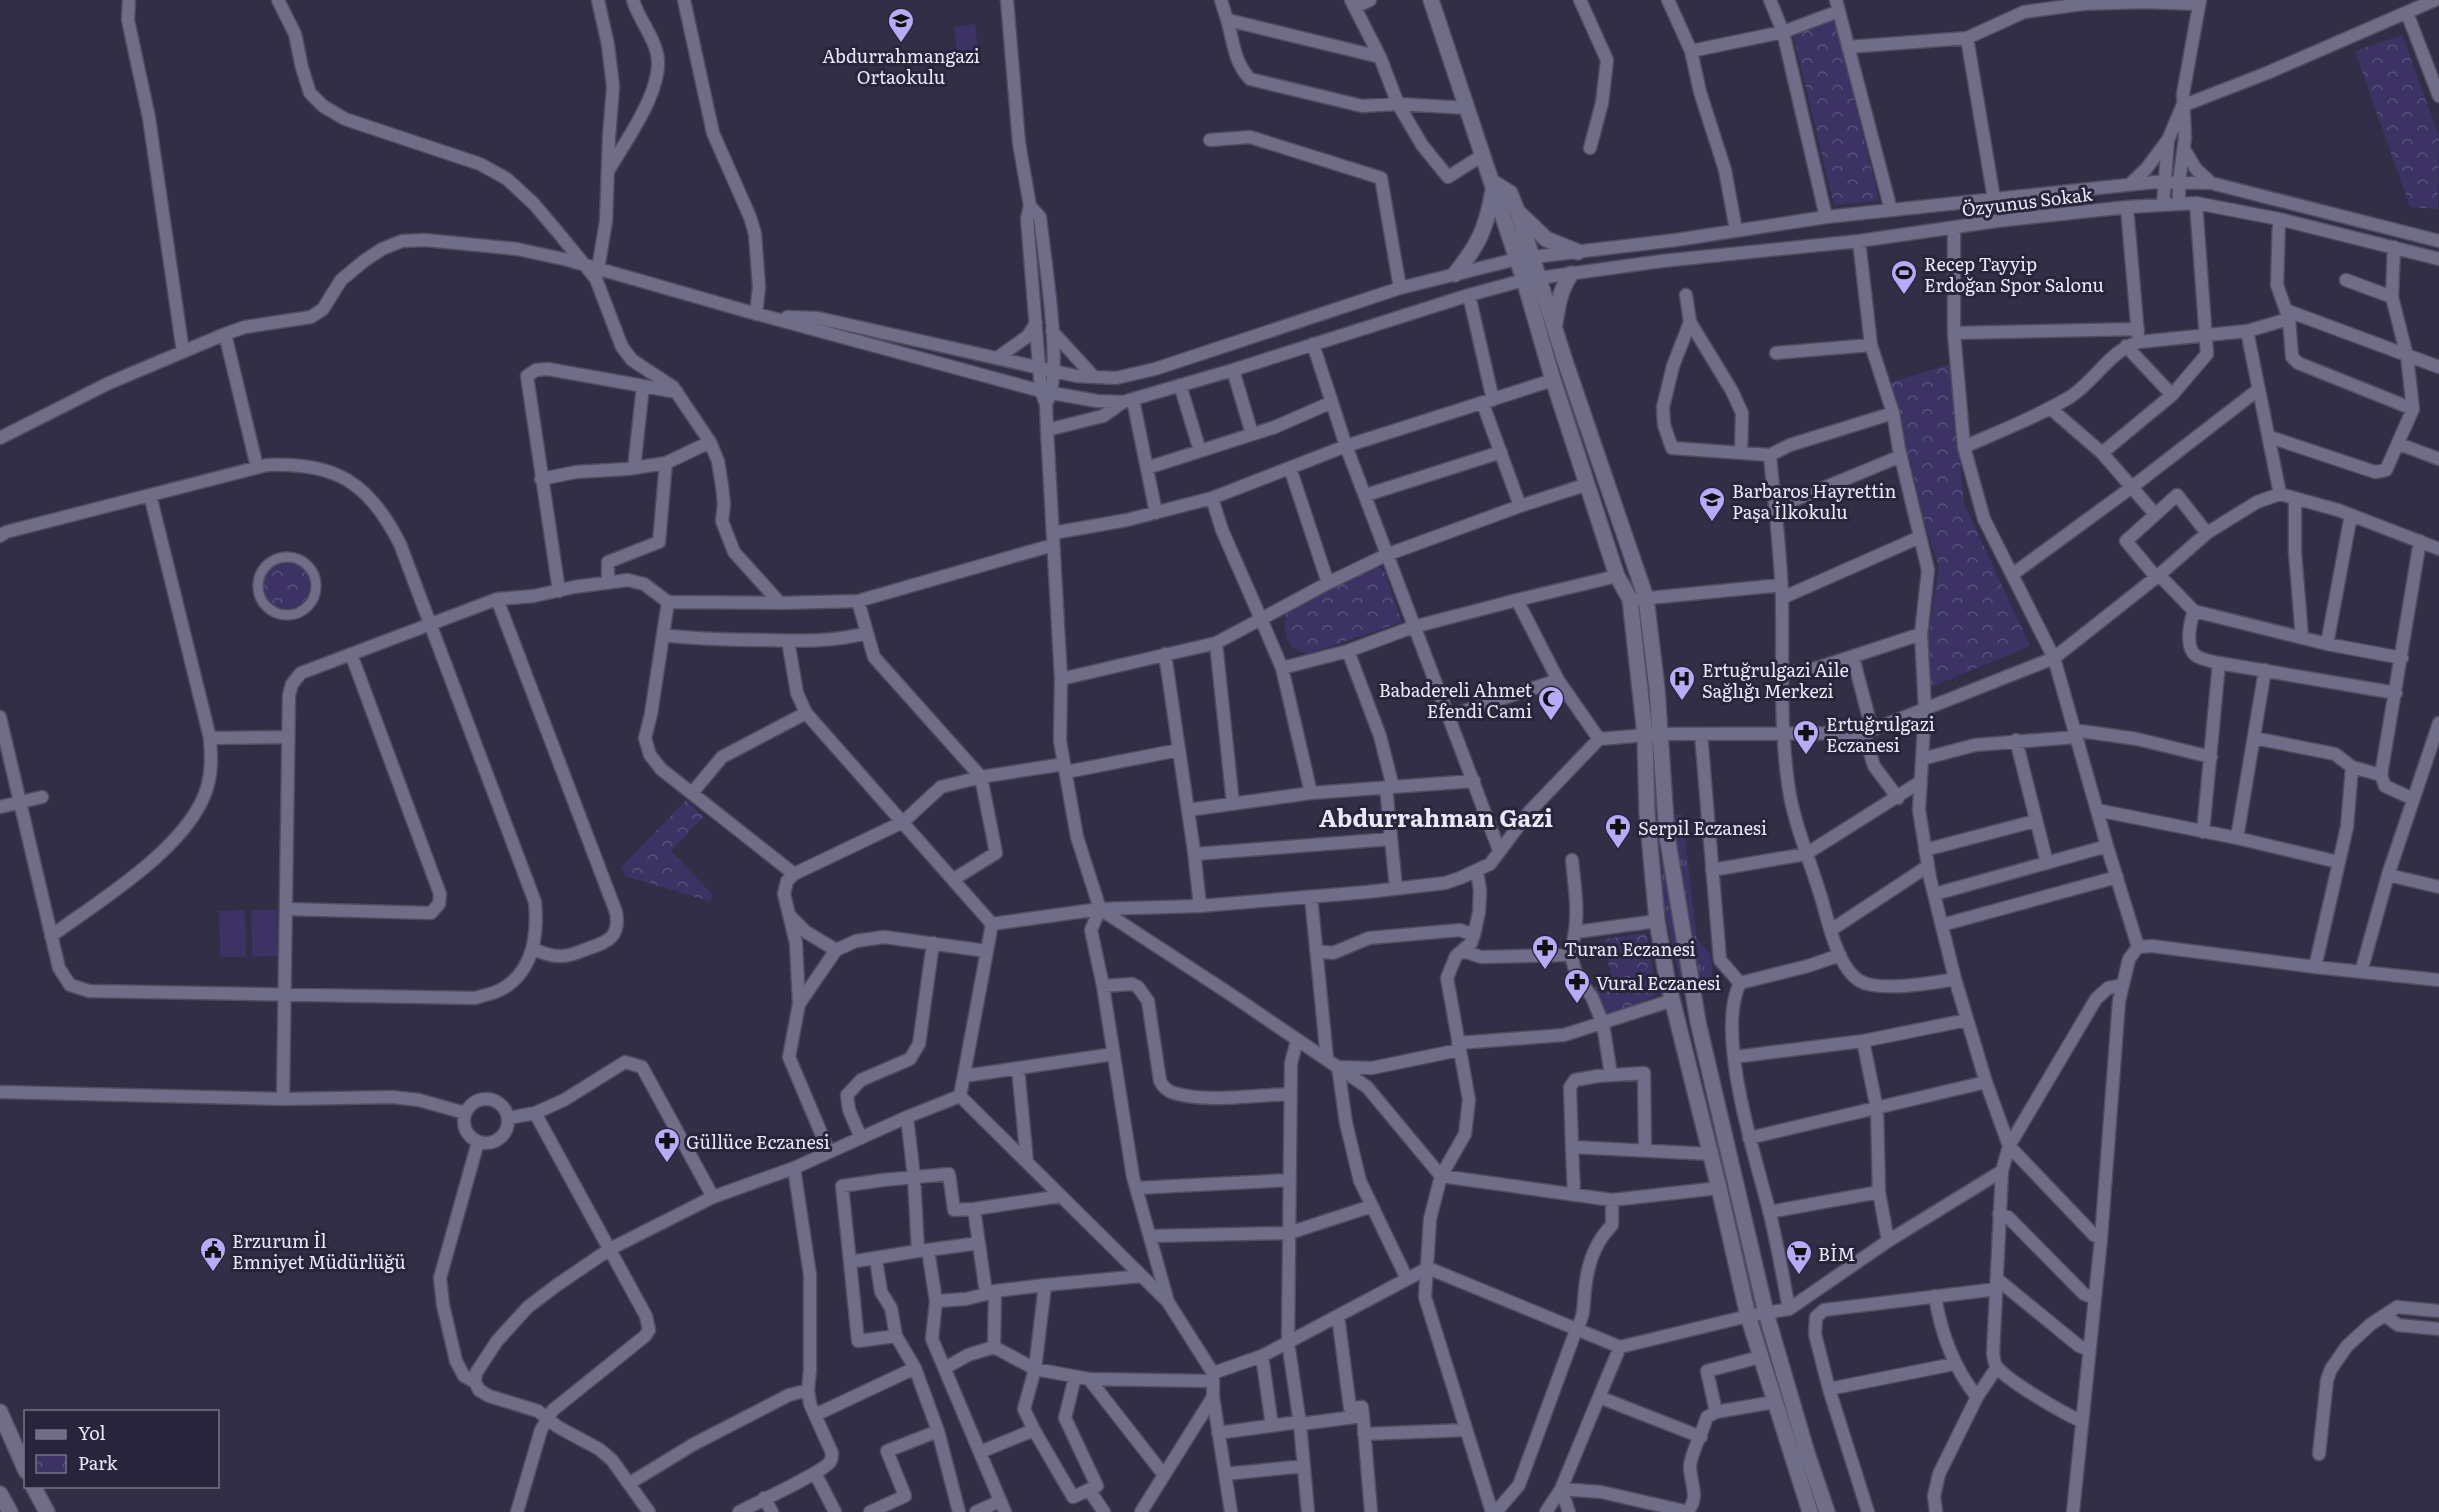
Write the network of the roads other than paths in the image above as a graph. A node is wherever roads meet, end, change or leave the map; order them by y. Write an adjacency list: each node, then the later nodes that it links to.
1 (129, 0): 84 (street)
2 (278, 0): 19 (street)
3 (288, 0): 19 (street)
4 (598, 0): 35 (street)
5 (633, 0): 35 (street)
6 (684, 0): 69 (street)
7 (1007, 0): 45 (street)
8 (1221, 0): 20 (street)
9 (1370, 0): 16 (street)
10 (1431, 0): 29 (street)
11 (1580, 0): 32 (street)
12 (1668, 0): 24 (street)
13 (1770, 0): 21 (street)
14 (2435, 0): 18 (street)
15 (2199, 2): 22 (street); 28 (street)
16 (1353, 3): 25 (street)
17 (1838, 5): 21 (street); 23 (street)
18 (2412, 7): 26 (street); 28 (street)
19 (287, 17): 59 (street)
20 (1228, 20): 25 (street); 27 (street)
21 (1783, 32): 24 (street); 49 (street)
22 (1967, 38): 23 (street); 41 (street)
23 (1848, 47): 47 (street)
24 (1691, 51): 52 (street)
25 (1380, 57): 27 (street)
26 (2439, 96)
27 (1398, 104): 29 (street); 34 (street)
28 (2182, 107): 31 (street); 33 (street)
29 (1467, 108): 34 (street)
30 (1210, 140): 65 (street)
31 (2168, 140): 36 (street); 40 (street)
32 (1590, 148)
33 (2184, 149): 37 (street); 38 (street)
34 (1483, 155): 39 (street)
35 (608, 172): 60 (street)
36 (2165, 182): 37 (street); 40 (street); 43 (street)
37 (2179, 182): 38 (street); 44 (street)
38 (2211, 183): 54 (street)
39 (1493, 185): 48 (street); 57 (street); 61 (street)
40 (2129, 185): 41 (street)
41 (1994, 199): 47 (street)
42 (2196, 203): 44 (street, Özyunus Sokak); 50 (street, Özyunus Sokak); 79 (street)
43 (2163, 204): 44 (street, Özyunus Sokak); 46 (street, Özyunus Sokak)
44 (2179, 204)
45 (1030, 206): 72 (street); 75 (street)
46 (2127, 207): 51 (street, Özyunus Sokak); 74 (street)
47 (1891, 210): 49 (street)
48 (1518, 213): 56 (street); 57 (street)
49 (1826, 217): 52 (street)
50 (2279, 219): 55 (street, Özyunus Sokak); 70 (street)
51 (1954, 228): 53 (street); 77 (street, Özyunus Sokak)
52 (1736, 230): 56 (street)
53 (1858, 241): 62 (street); 82 (street)
54 (2439, 241)
55 (2394, 247): 58 (street, Özyunus Sokak); 68 (street)
56 (1578, 252): 57 (street)
57 (1525, 259): 61 (street); 63 (street)
58 (2439, 260)
59 (584, 265): 60 (street); 78 (street)
60 (597, 274): 69 (street); 97 (street)
61 (1455, 274): 65 (street)
62 (1571, 274): 63 (street); 73 (street)
63 (1531, 279): 66 (street); 73 (street); 93 (street)
64 (2346, 280): 68 (street)
65 (1400, 288): 92 (street)
66 (1469, 295): 81 (street); 101 (street)
67 (1686, 295): 71 (street)
68 (2392, 297): 86 (street)
69 (760, 315): 87 (street); 99 (street)
70 (2289, 315): 76 (street); 86 (street); 104 (street)
71 (1690, 322): 116 (street); 116 (street)
72 (1036, 323): 87 (street); 89 (street)
73 (1555, 329): 156 (street)
74 (2138, 329): 77 (street); 80 (street)
75 (1052, 331): 91 (street); 92 (street)
76 (2247, 331): 79 (street); 96 (street)
77 (1954, 333): 113 (street, Özyunus Sokak)
78 (225, 334): 84 (street); 122 (street)
79 (2204, 337): 80 (street); 98 (street)
80 (2139, 342): 83 (street)
81 (1313, 344): 90 (street); 102 (street)
82 (1871, 345): 85 (street); 105 (street)
83 (2126, 346): 98 (street); 103 (street)
84 (183, 352): 109 (street)
85 (1776, 353)
86 (2407, 356): 88 (street); 104 (street)
87 (997, 358): 89 (street)
88 (2439, 367)
89 (1041, 368): 91 (street); 99 (street)
90 (1233, 370): 94 (street); 107 (street)
91 (1054, 371): 92 (street); 99 (street)
92 (1094, 377)
93 (1553, 380): 101 (street); 127 (street)
94 (1180, 385): 100 (street); 114 (street)
95 (643, 386): 97 (street); 123 (street); 126 (street)
96 (2259, 389): 108 (street); 128 (street)
97 (677, 392): 110 (street)
98 (2172, 395): 117 (street)
99 (1046, 396): 100 (street); 106 (street)
100 (1128, 401): 106 (street); 124 (street)
101 (1488, 402): 112 (street); 115 (street)
102 (1330, 403): 107 (street); 112 (street)
103 (2050, 408): 113 (street); 117 (street)
104 (2413, 409): 111 (street)
105 (1893, 413): 118 (street); 119 (street)
106 (1047, 430): 142 (street)
107 (1252, 434): 114 (street)
108 (2270, 437): 111 (street); 129 (street)
109 (0, 438)
110 (710, 442): 121 (street); 160 (street)
111 (2399, 444): 120 (street)
112 (1346, 446): 125 (street); 131 (street)
113 (1965, 447): 146 (street, Özyunus Sokak)
114 (1200, 451): 124 (street)
115 (1501, 452): 131 (street); 134 (street)
116 (1741, 453): 118 (street)
117 (2102, 453): 128 (street)
118 (1770, 455): 135 (street)
119 (1901, 456): 135 (street); 141 (street)
120 (2439, 459)
121 (666, 463): 123 (street); 149 (street)
122 (257, 467): 130 (street); 163 (street)
123 (634, 468): 126 (street)
124 (1147, 468): 136 (street)
125 (1290, 468): 132 (street); 150 (street)
126 (541, 479): 153 (street)
127 (1588, 484): 134 (street); 147 (street)
128 (2132, 487): 137 (street); 146 (street)
129 (2280, 494): 133 (street); 139 (street)
130 (150, 495): 140 (street); 196 (street)
131 (1366, 495): 145 (street)
132 (1212, 498): 136 (street); 162 (street)
133 (2295, 498): 138 (street); 168 (street)
134 (1520, 506): 145 (street)
135 (1775, 508): 151 (street)
136 (1156, 513): 142 (street)
137 (2155, 514): 139 (street); 148 (street)
138 (2351, 515): 143 (street); 171 (street)
139 (2207, 533): 148 (street)
140 (0, 536)
141 (1920, 537): 154 (street); 166 (street)
142 (1053, 539): 158 (street); 182 (street)
143 (2420, 541): 144 (street); 177 (street)
144 (2439, 549)
145 (1386, 555): 150 (street); 164 (street)
146 (2013, 574): 176 (street, Özyunus Sokak)
147 (1617, 576): 156 (street); 157 (street)
148 (2158, 576): 161 (street); 176 (street)
149 (608, 583): 153 (street); 159 (street)
150 (1329, 583): 162 (street)
151 (1781, 585): 154 (street); 156 (street)
152 (258, 590): 152 (street)
153 (559, 591): 155 (street)
154 (1782, 598): 181 (street)
155 (497, 599): 163 (street); 257 (street)
156 (1638, 599): 194 (street)
157 (1517, 600): 164 (street); 183 (street)
158 (858, 601): 160 (street); 165 (street)
159 (668, 602): 160 (street); 167 (street)
160 (780, 603)
161 (2194, 611): 168 (street); 178 (street)
162 (1261, 619): 170 (street); 179 (street)
163 (430, 624): 173 (street); 257 (street)
164 (1413, 627): 172 (street); 187 (street)
165 (867, 633): 169 (street); 206 (street)
166 (1921, 634): 175 (street); 185 (street)
167 (663, 635): 169 (street); 210 (street)
168 (2302, 638): 171 (street)
169 (788, 641): 186 (street)
170 (1216, 642): 174 (street); 216 (street)
171 (2327, 644): 177 (street)
172 (1348, 651): 179 (street); 209 (street)
173 (351, 654): 195 (street); 245 (street)
174 (1165, 654): 182 (street); 200 (street)
175 (1853, 657): 181 (street); 190 (street)
176 (2054, 657): 185 (street); 193 (street, Özyunus Sokak)
177 (2402, 658): 184 (street)
178 (2219, 663): 180 (street); 201 (street)
179 (1282, 668): 211 (street)
180 (2265, 670): 184 (street); 197 (street)
181 (1781, 672): 191 (street)
182 (1061, 679): 204 (street)
183 (1558, 680): 187 (street); 198 (street)
184 (2396, 693): 205 (street)
185 (1925, 709): 190 (street); 202 (street)
186 (806, 713): 210 (street); 221 (street)
187 (1449, 716): 207 (street)
188 (0, 717): 215 (street)
189 (2439, 723): 214 (street)
190 (1868, 732): 191 (street); 213 (street)
191 (1784, 733): 192 (street); 229 (street)
192 (1701, 734): 194 (street); 234 (street)
193 (2075, 734): 199 (street); 201 (street); 219 (street, Özyunus Sokak)
194 (1652, 735): 198 (street); 248 (street); 342 (street)
195 (288, 737): 196 (street); 245 (street)
196 (210, 738): 254 (street)
197 (2254, 738): 203 (street); 223 (street)
198 (1599, 739): 226 (street)
199 (2016, 740): 202 (street); 220 (street)
200 (1179, 750): 204 (street); 218 (street)
201 (2211, 757): 222 (street)
202 (1922, 759): 208 (street)
203 (2352, 767): 205 (street); 231 (street)
204 (1065, 768): 206 (street); 246 (street)
205 (2381, 775): 214 (street)
206 (981, 777): 221 (street); 239 (street)
207 (1474, 781): 209 (street); 226 (street)
208 (1920, 782): 213 (street); 227 (street)
209 (1390, 787): 211 (street); 224 (street)
210 (692, 793): 236 (street)
211 (1311, 793): 216 (street)
212 (42, 797): 215 (street)
213 (1898, 798): 229 (street)
214 (2413, 799): 237 (street)
215 (20, 802): 217 (street); 254 (street)
216 (1233, 804): 218 (street)
217 (0, 807)
218 (1188, 810): 228 (street)
219 (2097, 810): 222 (street); 225 (street, Özyunus Sokak)
220 (2035, 821): 227 (street); 232 (street)
221 (903, 822): 236 (street); 239 (street)
222 (2203, 832): 223 (street)
223 (2237, 838): 231 (street)
224 (1391, 839): 228 (street); 241 (street)
225 (2107, 846): 232 (street); 238 (street, Özyunus Sokak)
226 (1499, 850): 235 (street)
227 (1925, 850): 233 (street)
228 (1195, 854): 244 (street)
229 (1806, 854): 234 (street); 251 (street)
230 (1572, 860): 252 (street)
231 (2338, 862): 264 (street)
232 (2047, 863): 242 (street)
233 (1928, 866): 242 (street); 251 (street)
234 (1712, 870): 268 (street)
235 (1477, 872): 241 (street); 253 (street)
236 (794, 874): 247 (street)
237 (2388, 875): 240 (street); 265 (street)
238 (2117, 877): 250 (street); 256 (street, Özyunus Sokak)
239 (954, 879): 249 (street)
240 (2439, 887)
241 (1396, 888): 243 (street)
242 (1935, 894): 250 (street)
243 (1311, 897): 244 (street); 260 (street)
244 (1200, 906): 246 (street)
245 (286, 909): 271 (street)
246 (1100, 909): 249 (street); 270 (street); 276 (street)
247 (790, 916): 258 (street); 273 (street)
248 (1657, 921): 252 (street); 272 (street)
249 (992, 924): 259 (street)
250 (1942, 925): 266 (street)
251 (1831, 930): 263 (street)
252 (1576, 932): 262 (street)
253 (1474, 935): 260 (street); 261 (street)
254 (51, 936): 271 (street)
255 (933, 943): 258 (street); 259 (street); 296 (street)
256 (2138, 947): 264 (street); 269 (street)
257 (533, 948): 271 (street)
258 (836, 950): 273 (street)
259 (987, 951): 284 (street)
260 (1316, 951): 281 (street)
261 (1463, 951): 262 (street); 278 (street)
262 (1570, 952): 275 (street)
263 (1840, 955): 266 (street); 268 (street)
264 (2315, 967): 265 (street)
265 (2361, 972): 267 (street)
266 (1955, 979): 274 (street)
267 (2439, 980)
268 (1740, 983): 280 (street)
269 (2123, 985): 299 (street); 323 (street)
270 (1103, 986): 279 (street); 288 (street)
271 (285, 994): 290 (street)
272 (1673, 1000): 275 (street); 303 (street)
273 (799, 1004): 302 (street)
274 (1967, 1020): 277 (street); 286 (street)
275 (1603, 1024): 278 (street); 285 (street)
276 (1297, 1041): 281 (street); 288 (street)
277 (1863, 1041): 280 (street); 291 (street)
278 (1459, 1047): 282 (street); 307 (street)
279 (1114, 1054): 283 (street); 310 (street)
280 (1734, 1057): 297 (street)
281 (1327, 1059): 282 (street)
282 (1338, 1067): 307 (street); 317 (street)
283 (1018, 1068): 284 (street); 304 (street)
284 (964, 1076): 289 (street)
285 (1611, 1076): 300 (street); 301 (street)
286 (1986, 1082): 291 (street); 299 (street)
287 (0, 1092): 290 (street)
288 (1290, 1094): 309 (street)
289 (960, 1096): 295 (street); 304 (street)
290 (283, 1099): 292 (street)
291 (1877, 1109): 297 (street); 312 (street)
292 (465, 1113): 294 (street); 298 (street)
293 (535, 1113): 294 (street); 315 (street); 326 (street)
294 (508, 1118): 298 (street)
295 (907, 1118): 296 (street); 308 (street)
296 (861, 1138): 302 (street)
297 (1749, 1138): 319 (street)
298 (478, 1142): 363 (street)
299 (2009, 1146): 306 (street); 323 (street)
300 (1572, 1147): 301 (street); 313 (street)
301 (1645, 1151): 303 (street)
302 (830, 1152): 305 (street)
303 (1711, 1154): 311 (street)
304 (1027, 1162): 314 (street)
305 (794, 1168): 315 (street); 365 (street)
306 (2002, 1171): 320 (street); 324 (street)
307 (1441, 1176): 313 (street); 330 (street)
308 (914, 1177): 318 (street); 327 (street); 329 (street)
309 (1290, 1180): 310 (street); 321 (street)
310 (1136, 1188): 322 (street)
311 (1719, 1188): 316 (street); 344 (street)
312 (1878, 1192): 319 (street); 324 (street)
313 (1574, 1195): 316 (street)
314 (1061, 1196): 318 (street); 331 (street)
315 (713, 1197): 326 (street)
316 (1612, 1200): 347 (street)
317 (1372, 1206): 321 (street); 332 (street)
318 (974, 1209): 325 (street)
319 (1769, 1212): 340 (street)
320 (1999, 1214): 333 (street); 337 (street)
321 (1289, 1233): 322 (street); 349 (street)
322 (1150, 1236): 339 (street)
323 (2101, 1239): 337 (street)
324 (1888, 1241): 340 (street)
325 (979, 1243): 327 (street); 335 (street)
326 (610, 1249): 363 (street); 374 (street)
327 (923, 1250): 328 (street); 338 (street)
328 (876, 1259): 329 (street); 348 (street)
329 (850, 1262): 348 (street)
330 (1428, 1268): 332 (street); 347 (street); 379 (street)
331 (1142, 1276): 334 (street); 339 (street)
332 (1407, 1279): 343 (street)
333 (1997, 1284): 336 (street); 352 (street); 356 (street)
334 (1045, 1285): 335 (street); 359 (street)
335 (990, 1292): 338 (street); 350 (street)
336 (1935, 1296): 355 (street); 364 (street)
337 (2094, 1298): 352 (street)
338 (936, 1301): 358 (street)
339 (1168, 1302): 361 (street)
340 (1789, 1308): 342 (street)
341 (2439, 1311): 345 (street)
342 (1766, 1313): 344 (street); 418 (street)
343 (1338, 1316): 349 (street); 373 (street)
344 (1748, 1316): 351 (street); 354 (street)
345 (2386, 1316): 346 (street); 385 (street)
346 (2439, 1329)
347 (1576, 1330): 351 (street); 413 (street)
348 (896, 1336): 357 (street)
349 (1288, 1342): 353 (street); 376 (street)
350 (994, 1347): 358 (street); 359 (street)
351 (1620, 1347): 366 (street)
352 (2089, 1350): 375 (street)
353 (1262, 1356): 361 (street); 377 (street)
354 (1760, 1357): 369 (street); 371 (street)
355 (1954, 1364): 364 (street); 368 (street)
356 (1997, 1367): 368 (street); 375 (street)
357 (915, 1368): 372 (street); 380 (street)
358 (945, 1368): 384 (street)
359 (1035, 1369): 360 (street); 378 (street)
360 (1075, 1377): 362 (street); 394 (street)
361 (1213, 1377): 362 (street); 367 (street)
362 (1089, 1379): 390 (street)
363 (475, 1382): 374 (street)
364 (1829, 1389): 419 (street)
365 (808, 1390): 372 (street); 391 (street)
366 (1599, 1396): 383 (street); 393 (street)
367 (1213, 1397): 381 (street); 390 (street)
368 (1977, 1397): 420 (street)
369 (1774, 1402): 371 (street); 417 (street)
370 (0, 1412): 386 (street)
371 (1716, 1412): 383 (street)
372 (815, 1415): 388 (street)
373 (1363, 1416): 376 (street); 382 (street)
374 (546, 1419): 391 (street); 400 (street)
375 (2081, 1421): 421 (street)
376 (1300, 1423): 377 (street); 387 (street)
377 (1272, 1426): 381 (street)
378 (1034, 1430): 384 (street); 394 (street)
379 (1466, 1430): 382 (street); 413 (street)
380 (938, 1431): 405 (street); 406 (street)
381 (1218, 1433): 389 (street)
382 (1364, 1434): 412 (street)
383 (1701, 1437): 416 (street)
384 (980, 1452): 397 (street)
385 (2319, 1454)
386 (24, 1466)
387 (1304, 1466): 389 (street); 411 (street)
388 (815, 1473): 396 (street); 404 (street)
389 (1225, 1474): 410 (street)
390 (1164, 1476): 409 (street)
391 (630, 1483): 401 (street)
392 (34, 1488): 399 (street)
393 (1561, 1489): 414 (street); 415 (street); 416 (street)
394 (1089, 1490): 408 (street)
395 (0, 1494): 398 (street)
396 (764, 1498): 402 (street); 403 (street)
397 (1003, 1506): 407 (street)
398 (10, 1512)
399 (47, 1512)
400 (517, 1512)
401 (650, 1512)
402 (739, 1512)
403 (772, 1512)
404 (835, 1512)
405 (870, 1512)
406 (959, 1512)
407 (976, 1512)
408 (1104, 1512)
409 (1141, 1512)
410 (1231, 1512)
411 (1308, 1512)
412 (1371, 1512)
413 (1494, 1512)
414 (1546, 1512)
415 (1569, 1512)
416 (1689, 1512)
417 (1810, 1512)
418 (1827, 1512)
419 (1868, 1512)
420 (1936, 1512)
421 (2073, 1512)

